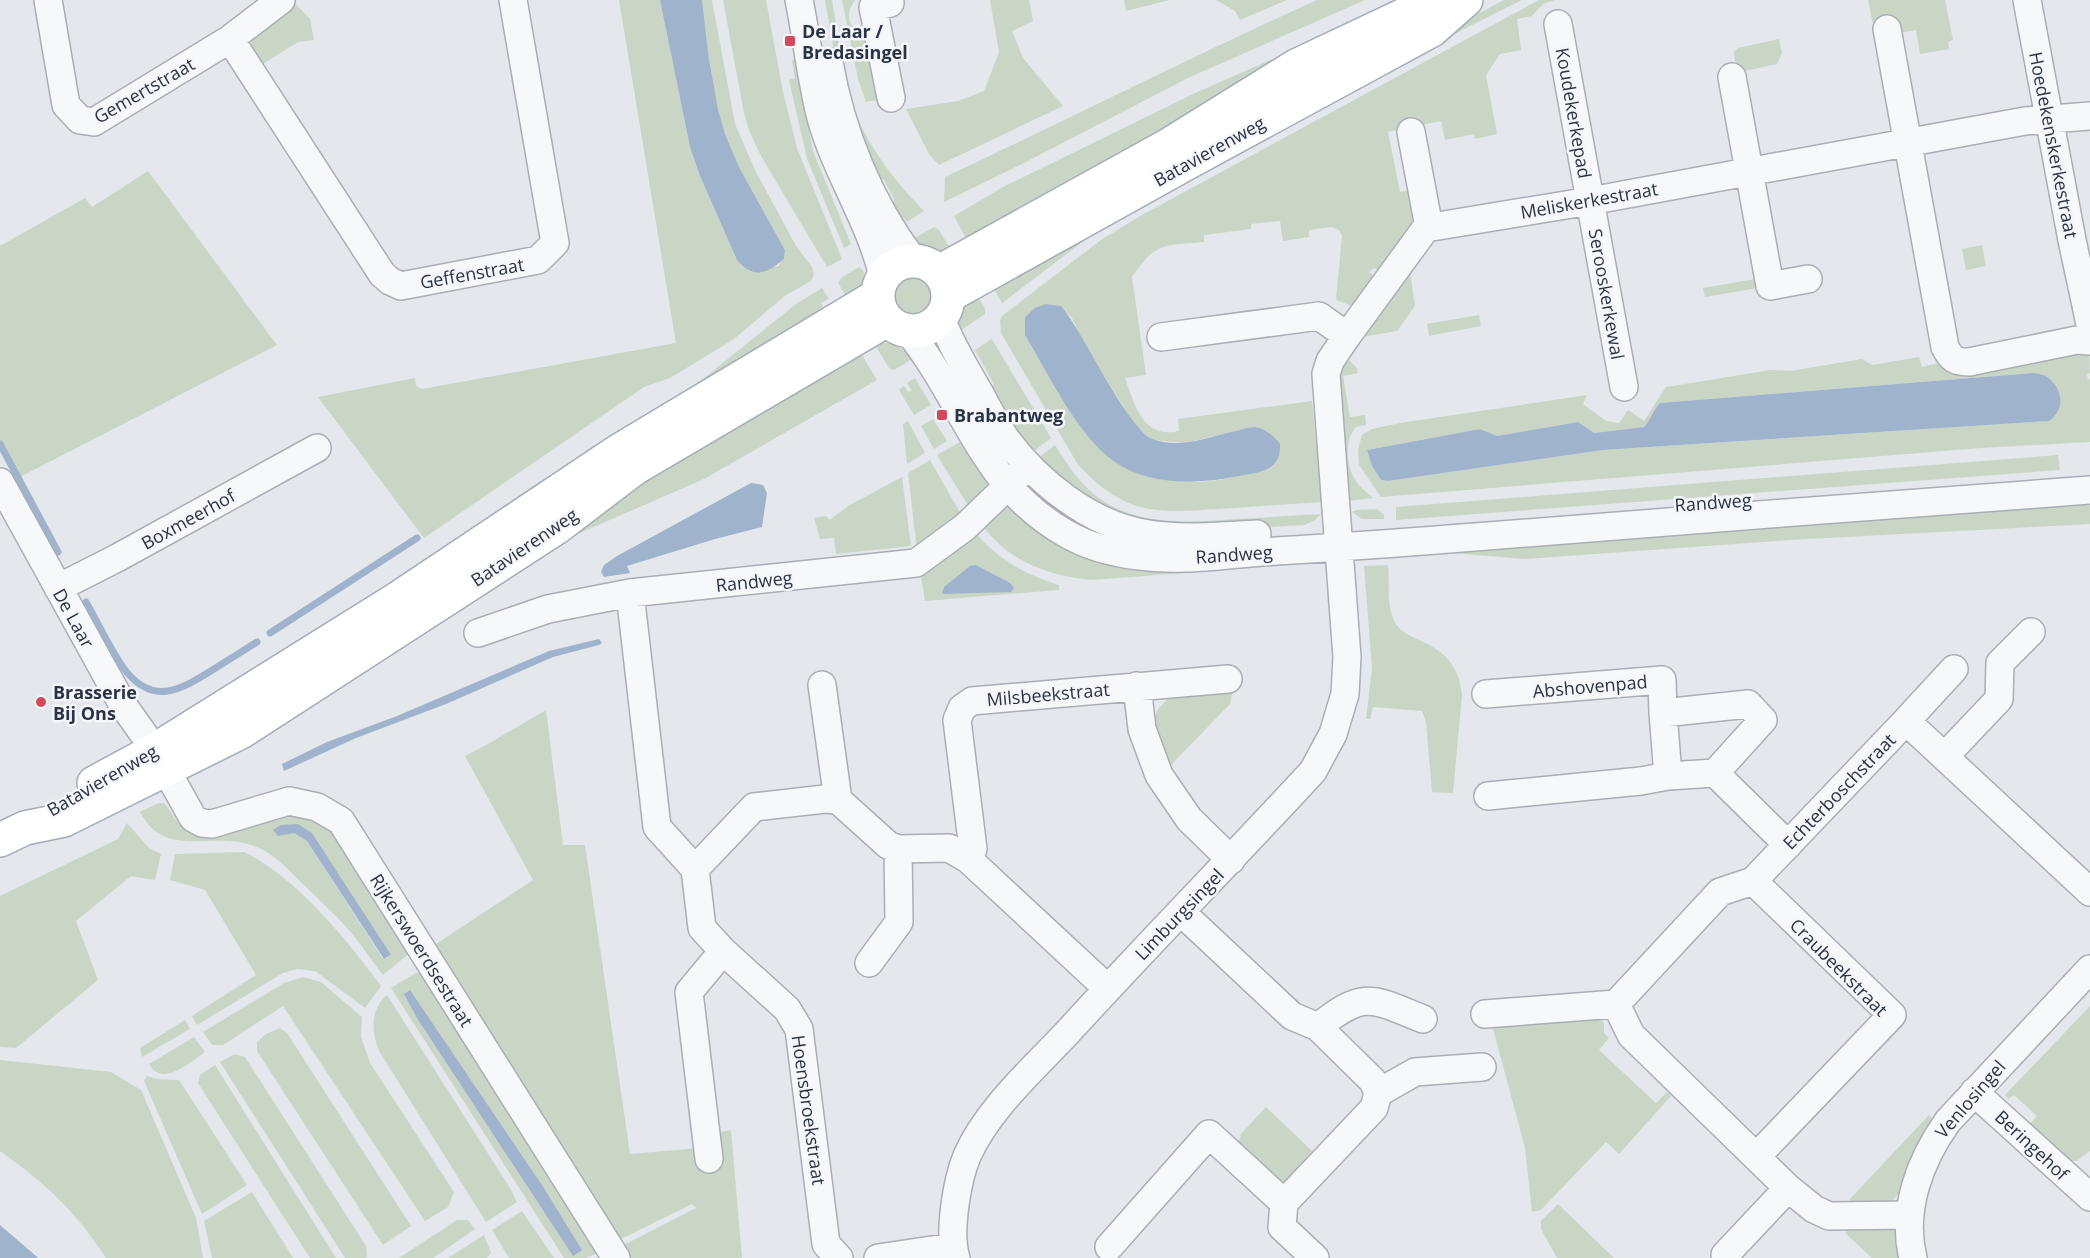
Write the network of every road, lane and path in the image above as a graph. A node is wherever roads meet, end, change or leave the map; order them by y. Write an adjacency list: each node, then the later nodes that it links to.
1 (48, 0): 11 (street, Gemertstraat)
2 (280, 0): 11 (street, Gemertstraat)
3 (513, 0): 11 (street, Geffenstraat)
4 (799, 0): 23 (street)
5 (818, 0): 22 (street)
6 (889, 0): 13 (street)
7 (1465, 0): 22 (main road, Batavierenweg)
8 (2026, 0): 15 (street, Hoedekenskerkestraat)
9 (1558, 24): 19 (street, Koudekerkepad)
10 (1887, 29): 17 (street)
11 (230, 39)
12 (1732, 77): 18 (street)
13 (891, 98)
14 (2090, 116): 15 (street, Meliskerkestraat)
15 (2050, 120): 17 (street, Meliskerkestraat); 24 (street, Hoedekenskerkestraat)
16 (1411, 132): 20 (street)
17 (1908, 143): 18 (street, Meliskerkestraat); 27 (street)
18 (1749, 171): 19 (street, Meliskerkestraat); 21 (street)
19 (1590, 201): 20 (street, Meliskerkestraat); 28 (street, Serooskerkewal)
20 (1430, 227): 25 (street)
21 (1808, 279)
22 (935, 287): 23 (main road); 23 (main road); 30 (street, Randweg)
23 (889, 306): 33 (street, Randweg); 48 (main road, Batavierenweg)
24 (2090, 324)
25 (1347, 336): 26 (street); 35 (street)
26 (1161, 338)
27 (2090, 341)
28 (1624, 387)
29 (316, 448): 36 (street, Boxmeerhof)
30 (1029, 465): 33 (street, Randweg); 35 (street, Randweg)
31 (2090, 474): 35 (street, Randweg)
32 (0, 482): 36 (street, De Laar)
33 (1007, 487): 35 (street, Randweg); 37 (street, Randweg)
34 (2090, 490): 35 (street, Randweg)
35 (1337, 538): 57 (street, Limburgsingel)
36 (58, 588): 48 (street, De Laar)
37 (630, 593): 39 (street, Randweg); 58 (street)
38 (2031, 632): 47 (street)
39 (478, 633)
40 (1954, 669): 46 (street)
41 (1228, 679): 43 (street, Milsbeekstraat)
42 (822, 685): 52 (street)
43 (1137, 686): 56 (street, Milsbeekstraat); 57 (street)
44 (1486, 694): 45 (street, Abshovenpad)
45 (1663, 712): 49 (street, Abshovenpad); 50 (street, Abshovenpad)
46 (1906, 721): 47 (street, Echterboschstraat); 54 (street, Echterboschstraat)
47 (1945, 756): 60 (street, Echterboschstraat)
48 (161, 760): 53 (main road, Batavierenweg); 81 (street, Rijkerswoerdsestraat)
49 (1715, 773): 50 (street); 54 (street)
50 (1668, 776): 51 (street)
51 (1488, 796)
52 (838, 800): 55 (street); 58 (street)
53 (13, 834)
54 (1788, 845): 59 (street, Echterboschstraat)
55 (898, 849): 56 (street); 63 (street)
56 (968, 859): 65 (street)
57 (1231, 860): 61 (street, Limburgsingel)
58 (695, 869): 62 (street, Hoensbroekstraat)
59 (1753, 881): 66 (street, Echterboschstraat); 73 (street, Craubeekstraat)
60 (2090, 892)
61 (1181, 912): 65 (street, Limburgsingel); 69 (street)
62 (723, 951): 74 (street); 82 (street, Hoensbroekstraat)
63 (869, 963)
64 (2090, 969): 71 (street, Venlosingel)
65 (1107, 988): 80 (street, Limburgsingel)
66 (1616, 1004): 67 (street); 73 (street)
67 (1485, 1014)
68 (1423, 1019): 69 (street)
69 (1318, 1027): 72 (street)
70 (1482, 1067): 72 (street)
71 (1974, 1092): 75 (street, Beringehof); 78 (street, Venlosingel)
72 (1378, 1093): 77 (street)
73 (1756, 1157): 76 (street)
74 (709, 1159)
75 (2085, 1183)
76 (1788, 1188): 78 (street); 85 (street)
77 (1284, 1203): 79 (street); 84 (street)
78 (1910, 1215): 86 (street, Venlosingel)
79 (1109, 1247)
80 (954, 1252): 83 (street)
81 (616, 1258)
82 (839, 1258)
83 (878, 1258)
84 (1315, 1258)
85 (1728, 1258)
86 (1913, 1258)

